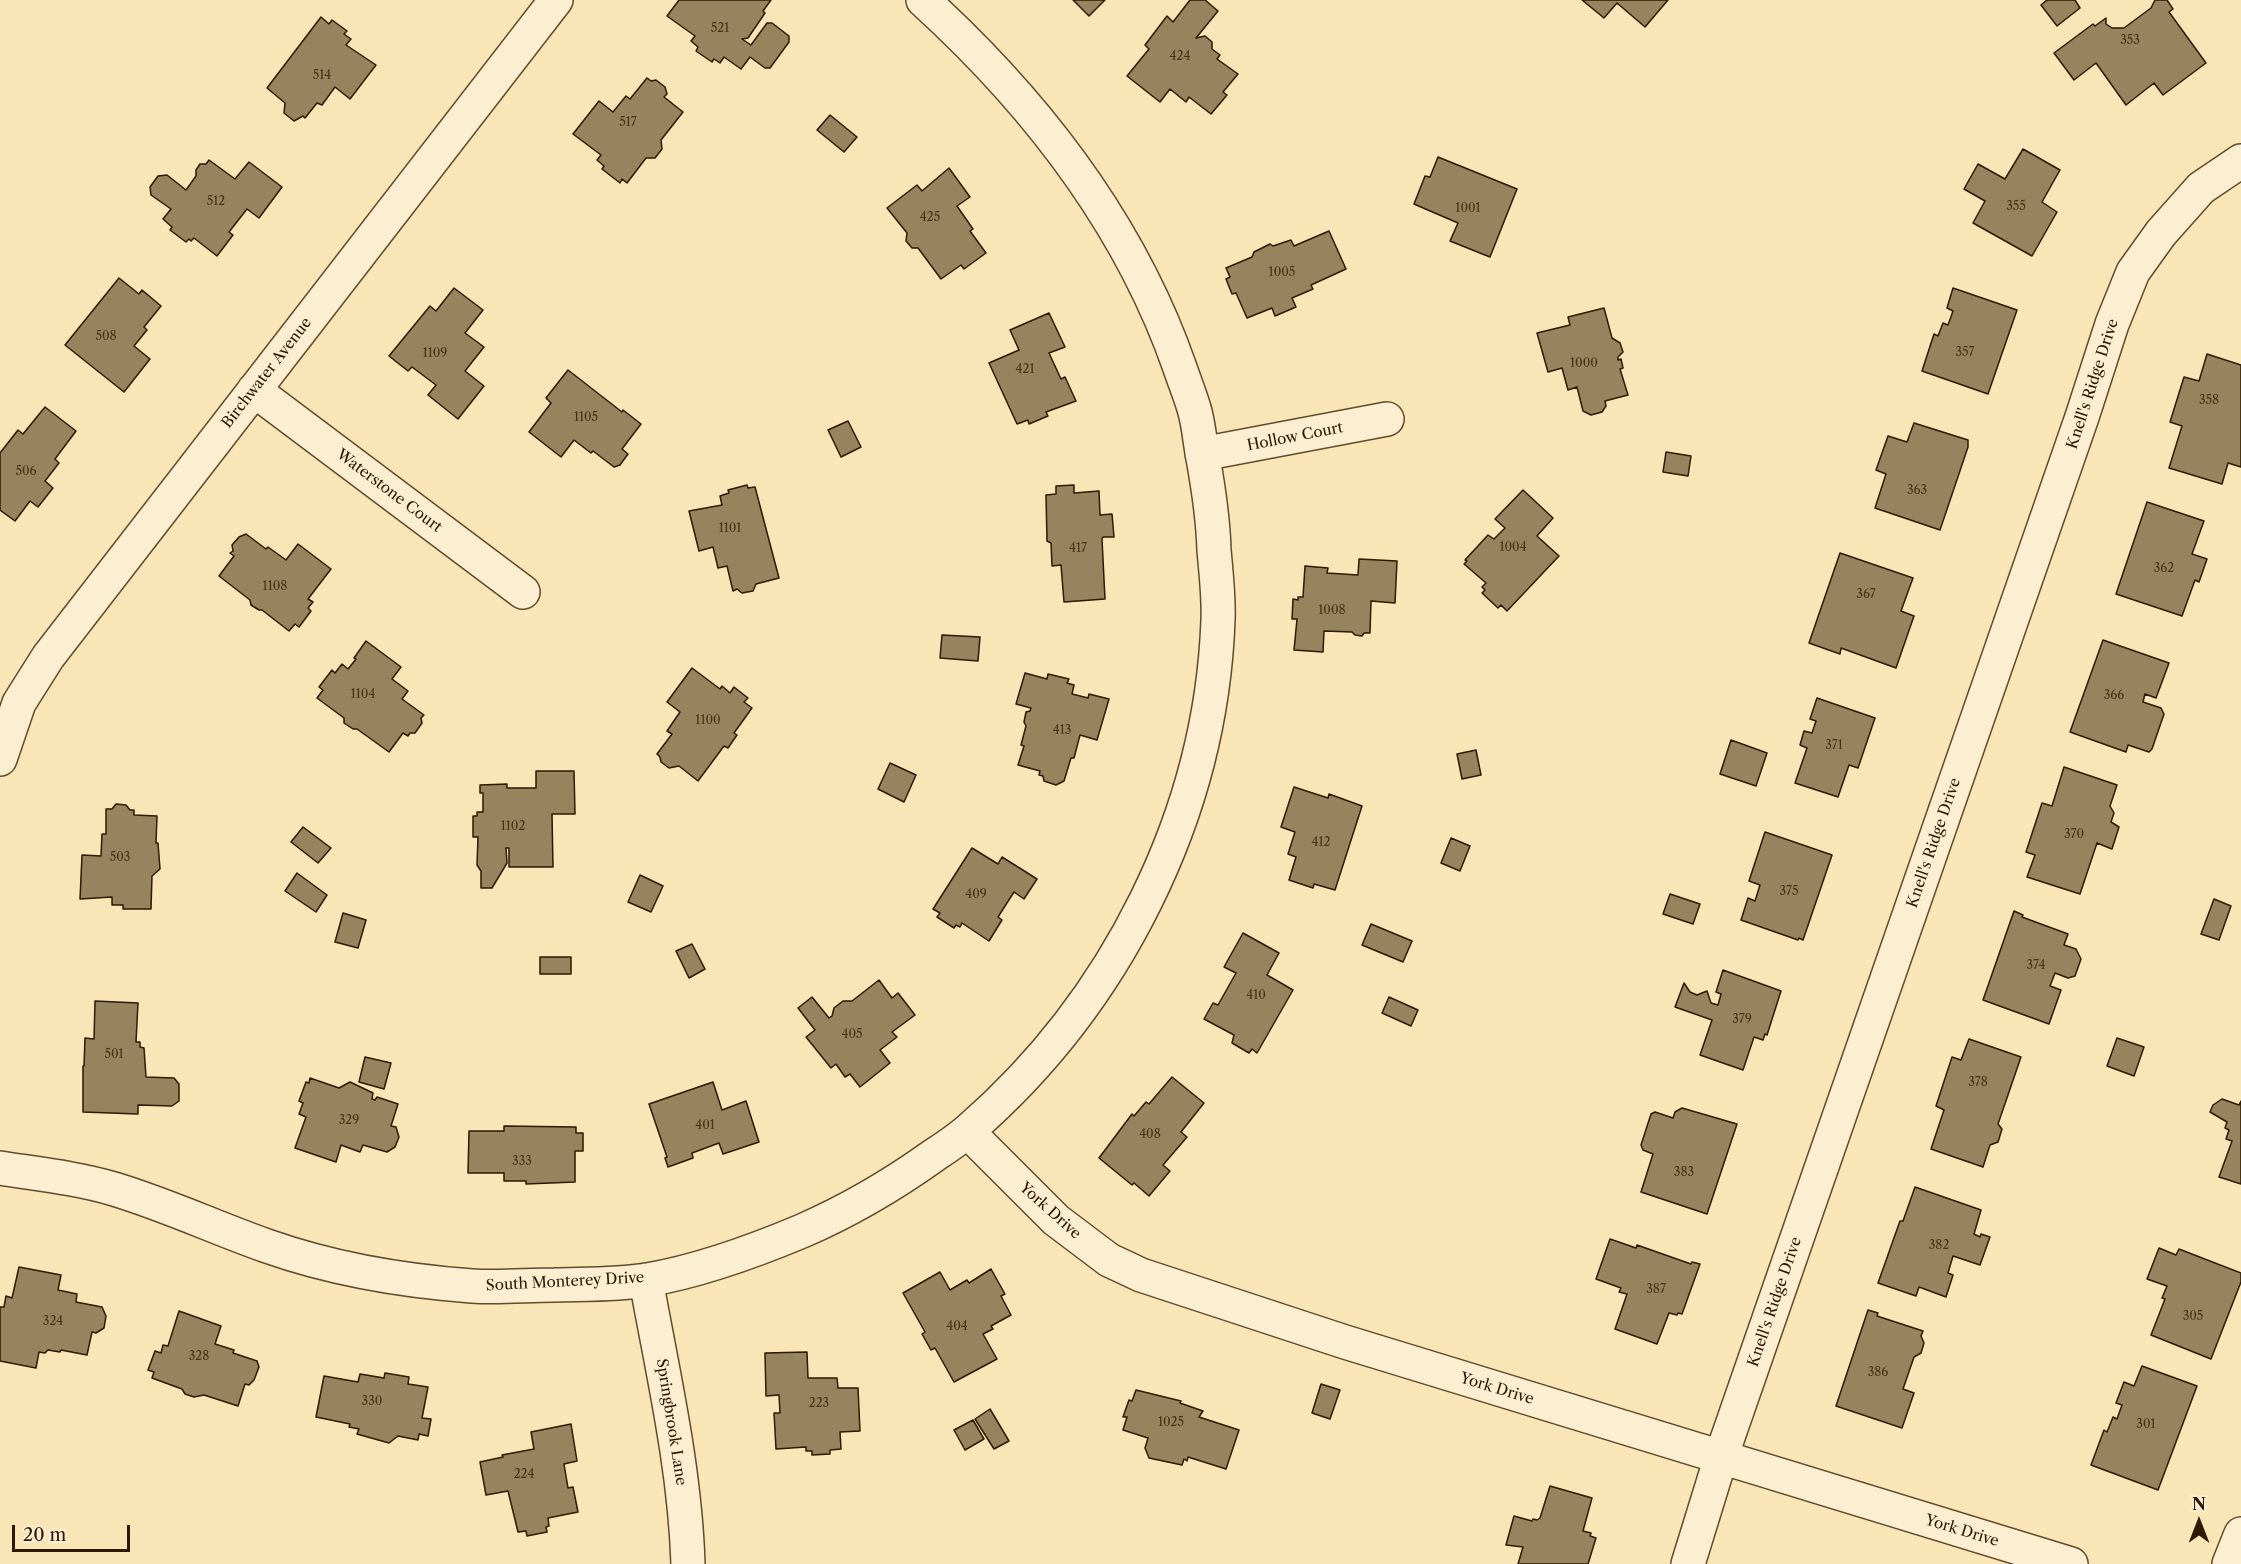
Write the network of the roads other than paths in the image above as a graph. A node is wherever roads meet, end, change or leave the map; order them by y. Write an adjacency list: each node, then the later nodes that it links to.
1 (556, 0): 4 (street, Birchwater Avenue)
2 (923, 0): 6 (street, South Monterey Drive)
3 (2241, 160): 12 (street, Knell's Ridge Drive)
4 (254, 390): 7 (street, Waterstone Court); 8 (street, Birchwater Avenue)
5 (1387, 419): 6 (street, Hollow Court)
6 (1202, 454): 9 (street, South Monterey Drive)
7 (524, 592)
8 (0, 759)
9 (968, 1132): 11 (street, South Monterey Drive); 12 (street, York Drive)
10 (0, 1168): 11 (street, South Monterey Drive)
11 (646, 1280): 14 (street, Springbrook Lane)
12 (1721, 1457): 15 (street, Knell's Ridge Drive); 16 (street, York Drive)
13 (2241, 1534): 17 (street)
14 (688, 1564)
15 (1688, 1564)
16 (2071, 1564)
17 (2229, 1564)

